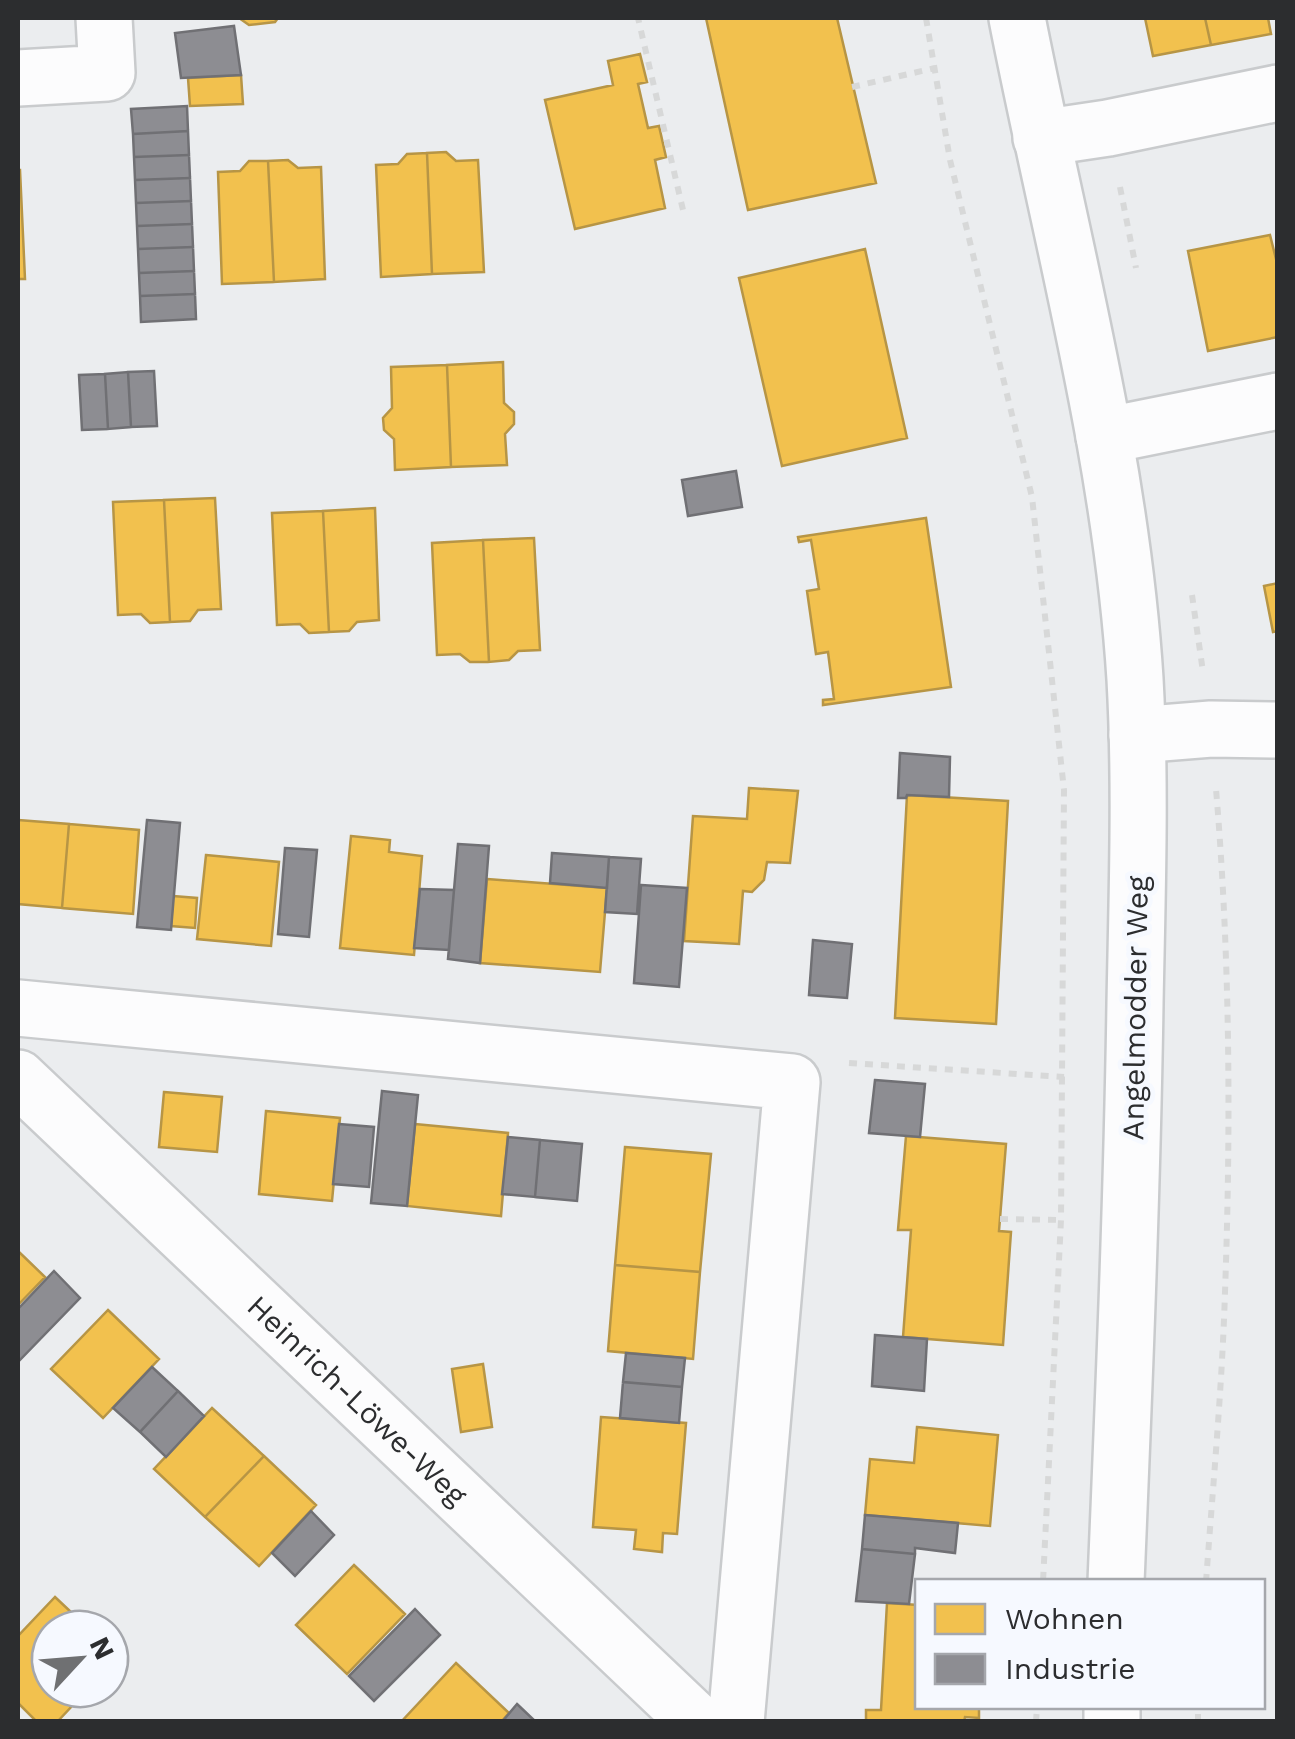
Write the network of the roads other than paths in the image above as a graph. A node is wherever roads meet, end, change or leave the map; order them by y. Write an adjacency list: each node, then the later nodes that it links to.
1 (104, 18): 3 (street)
2 (1017, 18): 5 (street, Angelmodder Weg)
3 (18, 78)
4 (1278, 93): 5 (street)
5 (1041, 138): 7 (street, Angelmodder Weg)
6 (1278, 401): 7 (street)
7 (1104, 436): 9 (street, Angelmodder Weg)
8 (1278, 730): 9 (street)
9 (1137, 735): 12 (street, Angelmodder Weg)
10 (18, 1008): 14 (street)
11 (18, 1078): 13 (street, Heinrich-Löwe-Weg)
12 (1116, 1579)
13 (697, 1722)
14 (736, 1722)

